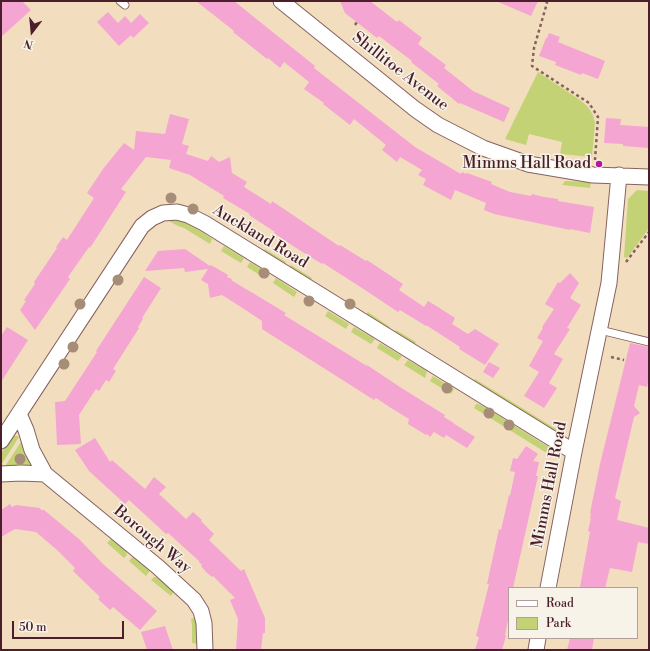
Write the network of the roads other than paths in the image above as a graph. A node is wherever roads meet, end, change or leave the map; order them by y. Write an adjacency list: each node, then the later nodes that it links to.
1 (281, 1): 2 (street, Shillitoe Avenue)
2 (619, 175): 3 (street, Shillitoe Avenue); 4 (street, Mimms Hall Road)
3 (649, 177)
4 (600, 330): 5 (lane); 8 (street, Mimms Hall Road)
5 (649, 342)
6 (19, 414): 7 (street, Auckland Road); 8 (street, Auckland Road); 10 (street, Borough Way)
7 (1, 441)
8 (574, 452): 11 (street, Mimms Hall Road)
9 (1, 474): 10 (street)
10 (45, 474): 13 (street, Borough Way)
11 (548, 587)
12 (538, 639): 14 (street)
13 (205, 650)
14 (536, 650)

